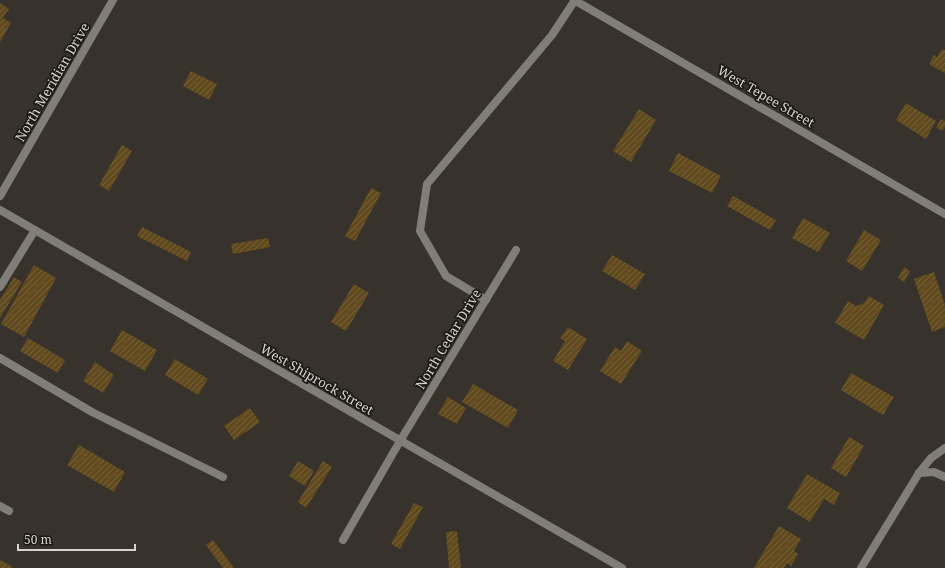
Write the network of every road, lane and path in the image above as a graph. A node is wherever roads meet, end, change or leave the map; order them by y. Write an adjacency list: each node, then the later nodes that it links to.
1 (113, 0): 3 (street, North Meridian Drive)
2 (575, 0): 5 (street, West Tepee Street); 9 (street)
3 (0, 196)
4 (0, 210): 6 (street, West Shiprock Street)
5 (945, 214)
6 (35, 230): 8 (street); 11 (street, West Shiprock Street)
7 (516, 250): 9 (street, North Cedar Drive)
8 (0, 287)
9 (486, 300): 11 (street, North Cedar Drive)
10 (0, 358): 14 (street)
11 (400, 441): 18 (street, North Cedar Drive); 19 (street, West Shiprock Street)
12 (945, 448): 13 (street)
13 (918, 473): 15 (street); 20 (street)
14 (223, 477)
15 (945, 477)
16 (0, 506): 17 (street)
17 (9, 511)
18 (343, 540)
19 (622, 568)
20 (861, 568)

